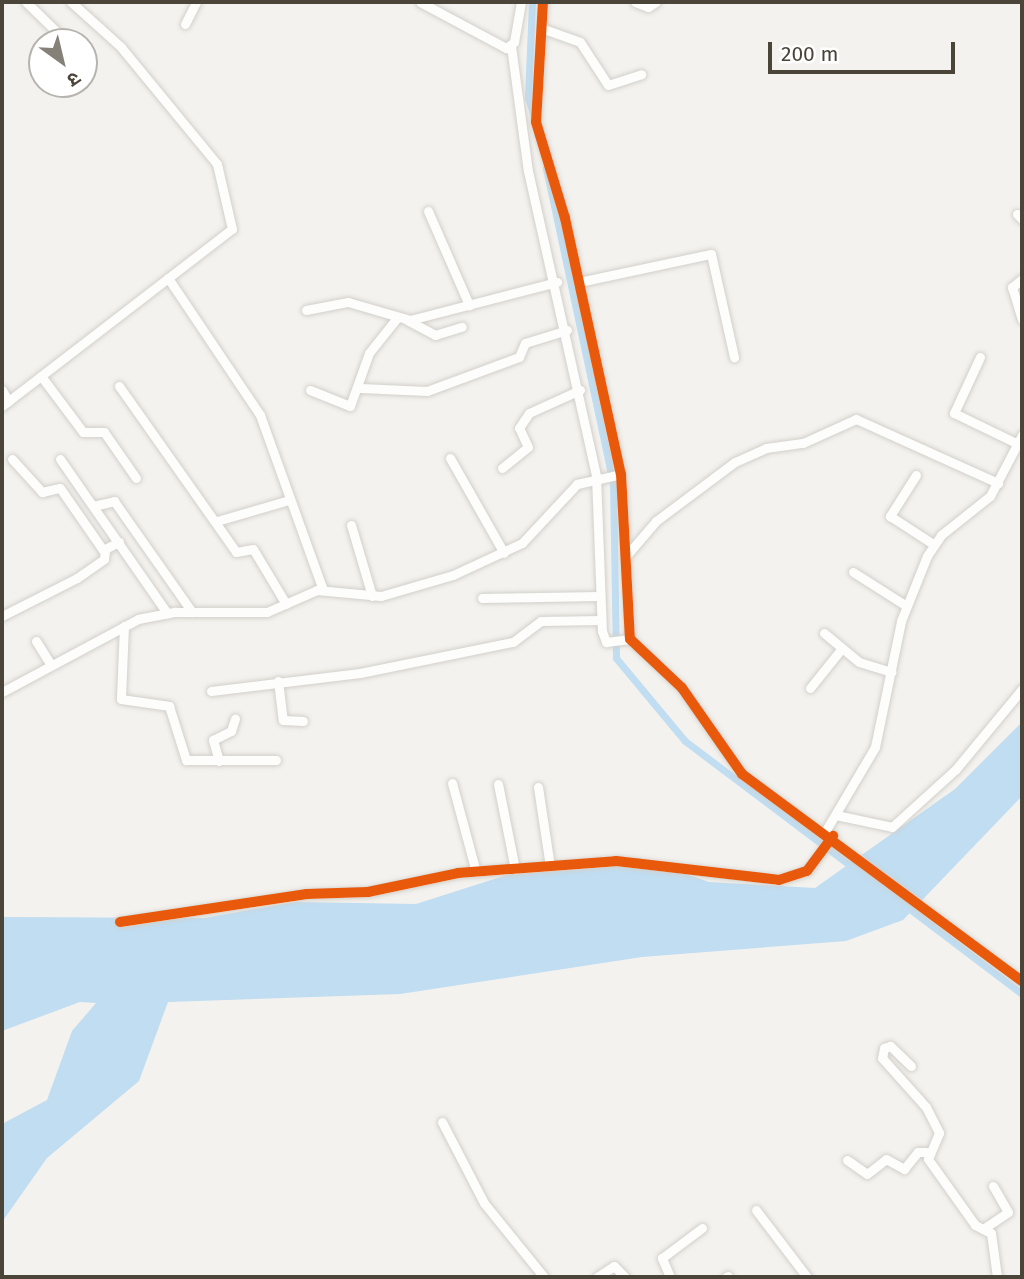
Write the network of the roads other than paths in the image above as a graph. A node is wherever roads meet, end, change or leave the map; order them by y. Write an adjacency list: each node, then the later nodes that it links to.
1 (26, 2): 10 (street)
2 (71, 2): 15 (street)
3 (196, 2): 9 (street)
4 (420, 2): 12 (street)
5 (521, 2): 12 (street)
6 (543, 2): 11 (street)
7 (635, 2): 8 (street)
8 (656, 2)
9 (185, 24)
10 (52, 28)
11 (541, 28): 13 (street); 18 (street)
12 (511, 46): 17 (street)
13 (641, 74)
14 (428, 211): 19 (street)
15 (168, 278): 28 (street); 44 (street)
16 (1022, 279): 23 (street)
17 (557, 282): 19 (street); 25 (street)
18 (579, 282): 26 (street); 40 (street)
19 (469, 305): 22 (street)
20 (306, 310): 21 (street)
21 (396, 319): 22 (street); 30 (street)
22 (407, 320): 24 (street)
23 (1022, 320)
24 (462, 327)
25 (568, 330): 30 (street); 33 (street)
26 (734, 357)
27 (980, 357): 35 (street)
28 (41, 376): 34 (street); 42 (street)
29 (119, 386): 46 (street)
30 (360, 388): 32 (street)
31 (2, 390): 34 (street)
32 (310, 390)
33 (580, 390): 39 (street); 40 (street)
34 (5, 403)
35 (1019, 439): 43 (street)
36 (450, 458): 51 (street)
37 (12, 459): 50 (street)
38 (60, 459): 45 (street)
39 (502, 468)
40 (609, 475): 51 (street); 52 (street); 56 (street)
41 (916, 475): 49 (street)
42 (136, 478)
43 (998, 483): 49 (street); 52 (street)
44 (289, 499): 46 (street); 54 (street)
45 (93, 506): 48 (street); 60 (street)
46 (217, 521): 58 (street)
47 (351, 525): 55 (street)
48 (119, 542): 50 (street); 61 (street)
49 (933, 544): 59 (street)
50 (105, 551): 62 (street)
51 (504, 553): 55 (street)
52 (626, 556): 66 (street)
53 (853, 572): 59 (street)
54 (323, 590): 55 (street); 58 (street)
55 (372, 596)
56 (599, 596): 57 (street); 63 (street)
57 (482, 598)
58 (286, 604): 60 (street)
59 (905, 605): 70 (street)
60 (192, 612): 61 (street)
61 (167, 613): 64 (street)
62 (2, 616)
63 (601, 620): 66 (street); 71 (street)
64 (124, 626): 69 (street); 79 (street)
65 (824, 633): 68 (street)
66 (630, 639): 84 (street)
67 (36, 641): 69 (street)
68 (842, 648): 70 (street); 72 (street)
69 (51, 665): 75 (street)
70 (891, 672): 83 (street)
71 (278, 681): 74 (street); 77 (street)
72 (810, 688)
73 (1022, 689): 83 (street)
74 (211, 691)
75 (2, 692)
76 (235, 719): 79 (street)
77 (303, 721)
78 (276, 760): 79 (street)
79 (219, 761)
80 (452, 783): 87 (street)
81 (498, 783): 86 (street)
82 (538, 787): 85 (street)
83 (836, 815): 84 (street)
84 (831, 835): 85 (street); 89 (street)
85 (550, 866): 86 (street)
86 (515, 869): 87 (street)
87 (476, 872): 88 (street)
88 (120, 922)
89 (1022, 981)
90 (911, 1066): 92 (street)
91 (442, 1122): 98 (street)
92 (926, 1152): 93 (street); 97 (street)
93 (847, 1160)
94 (993, 1186): 97 (street)
95 (756, 1210): 102 (street)
96 (702, 1228): 101 (street)
97 (987, 1230): 103 (street)
98 (544, 1277)
99 (597, 1277): 100 (street)
100 (625, 1277)
101 (670, 1277)
102 (807, 1277)
103 (997, 1277)

